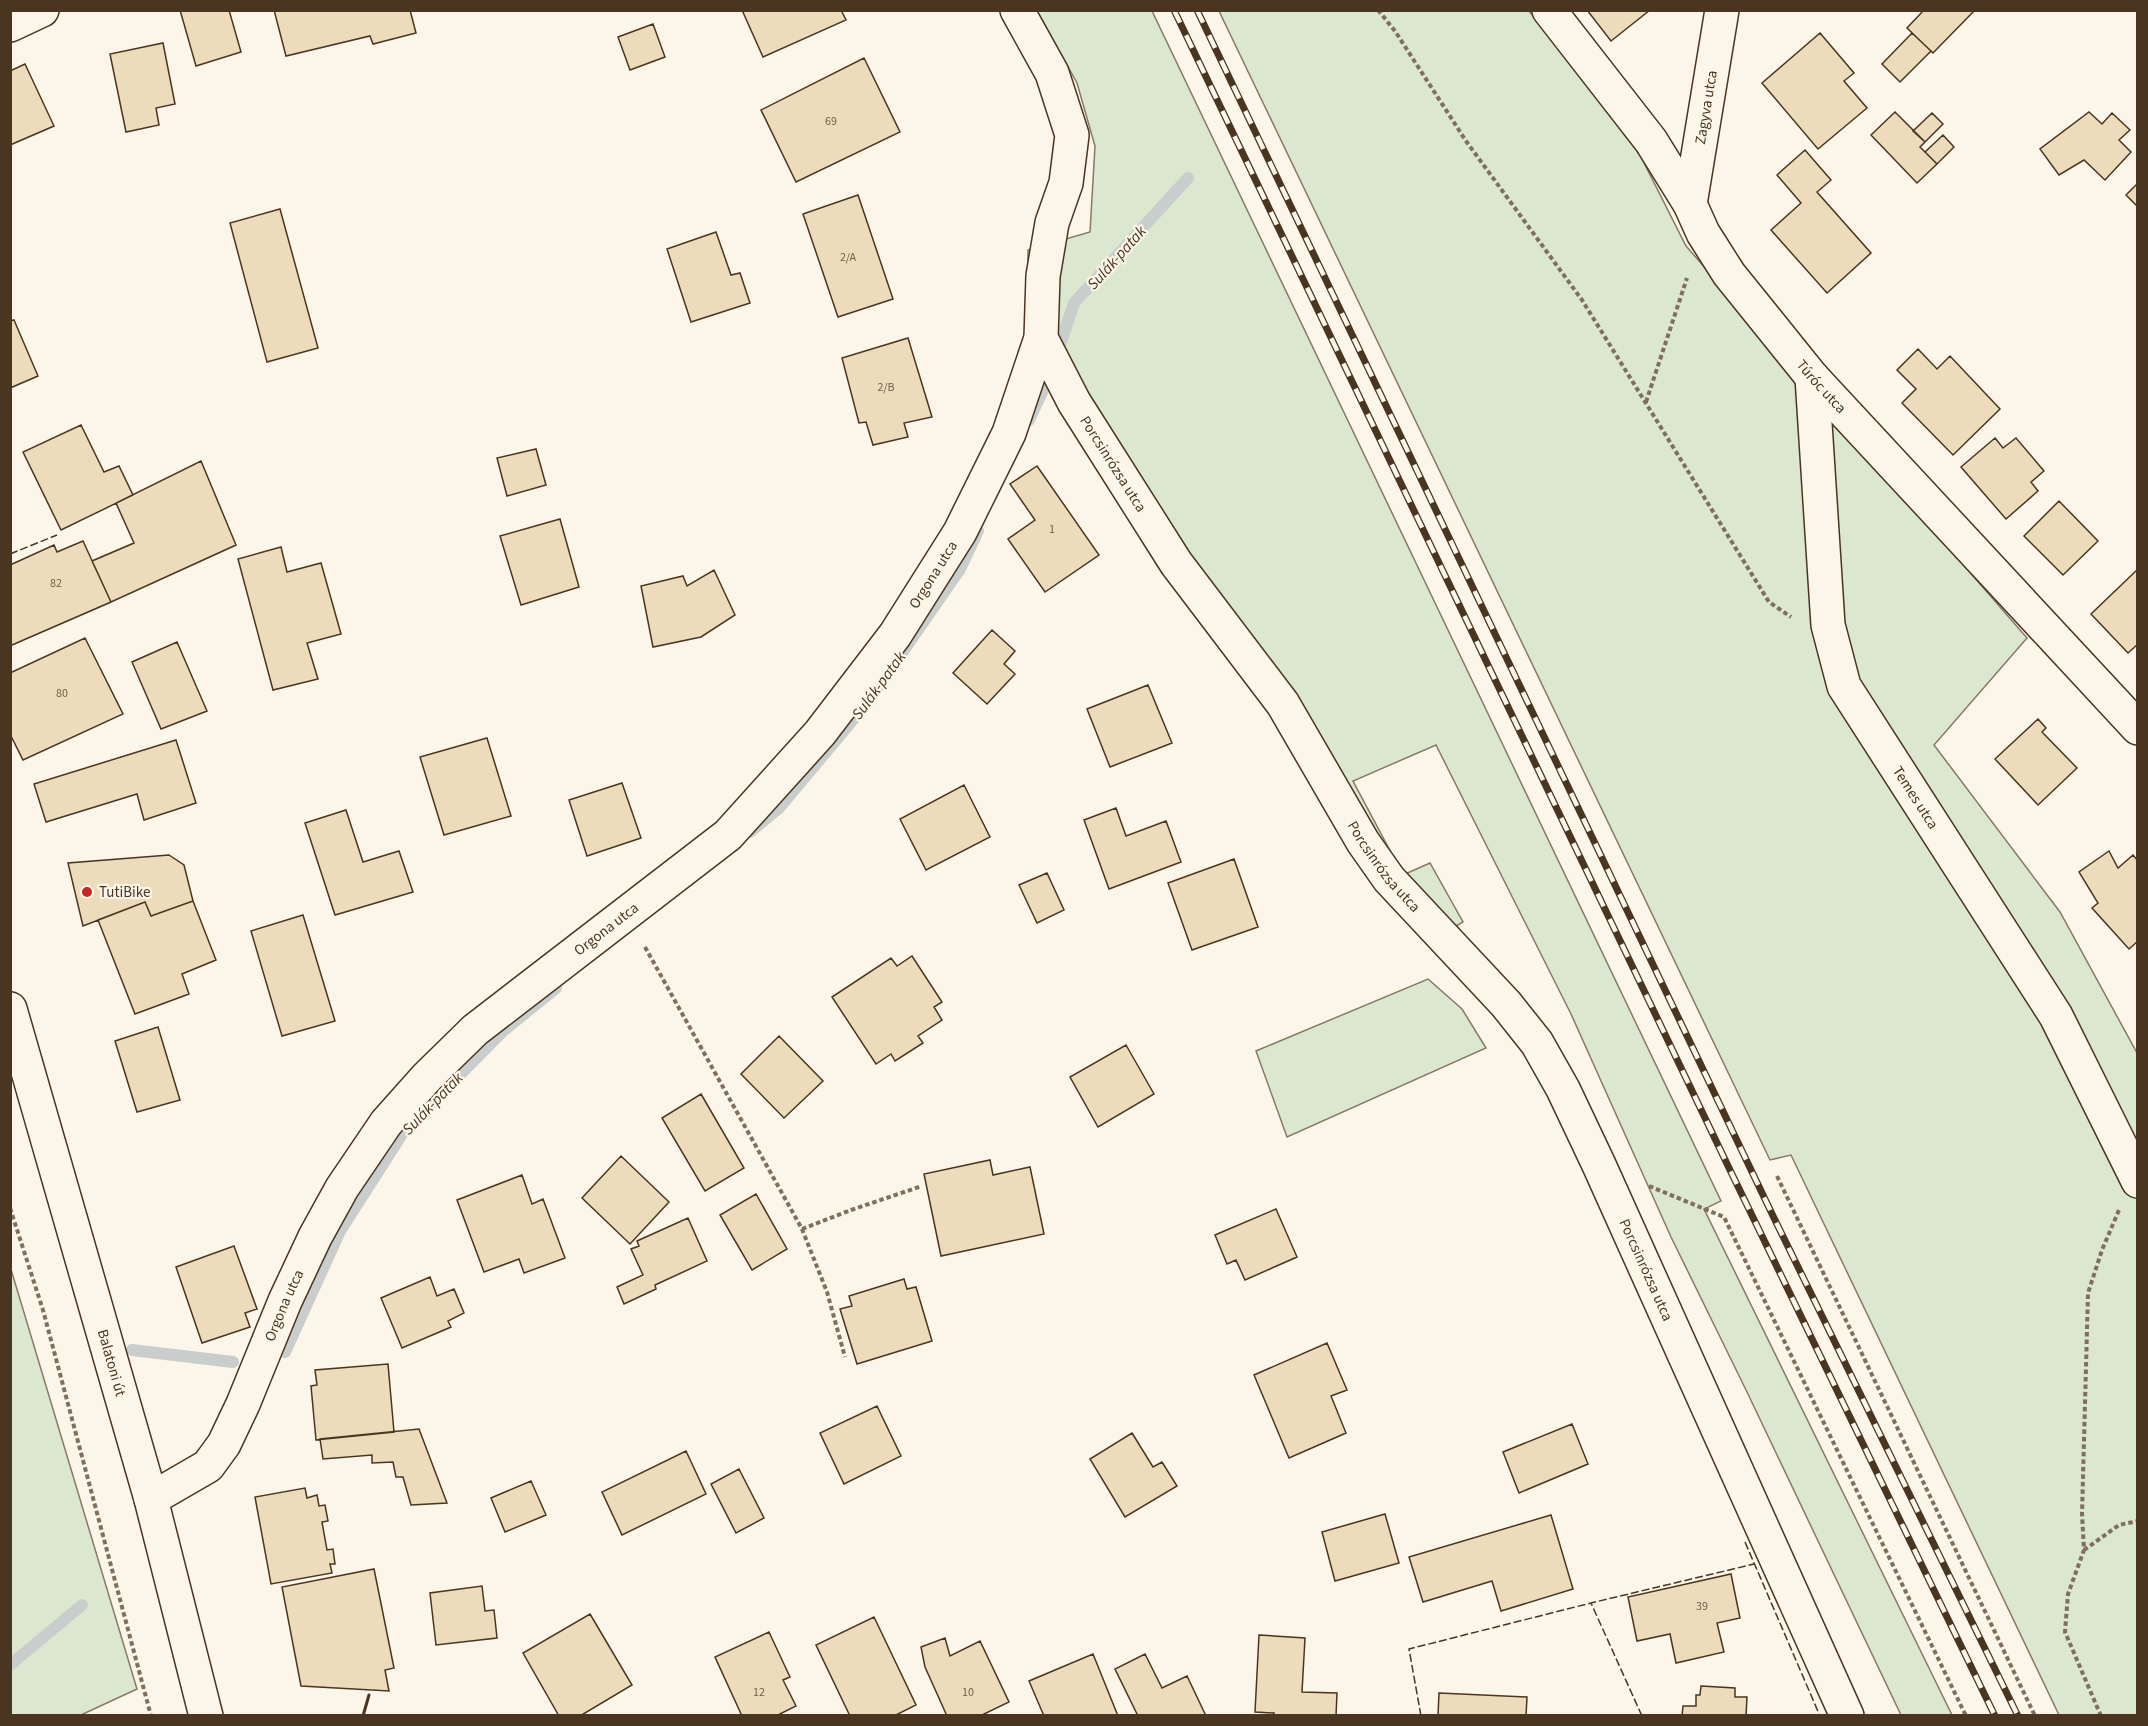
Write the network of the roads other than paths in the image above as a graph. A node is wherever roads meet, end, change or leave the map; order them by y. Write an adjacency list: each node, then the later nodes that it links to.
1 (42, 10): 5 (street)
2 (1017, 10): 7 (street, Porcsinrózsa utca)
3 (1549, 10): 6 (street, Túróc utca)
4 (1722, 10): 6 (street, Zagyva utca)
5 (10, 25)
6 (1696, 218): 8 (street, Túróc utca)
7 (1041, 338): 12 (street, Orgona utca); 14 (street, Porcsinrózsa utca)
8 (1812, 377): 9 (street, Túróc utca); 11 (street, Temes utca)
9 (2138, 728)
10 (11, 1010): 12 (street, Balatoni út)
11 (2133, 1172)
12 (151, 1499): 13 (street, Balatoni út)
13 (206, 1716)
14 (1847, 1716)

